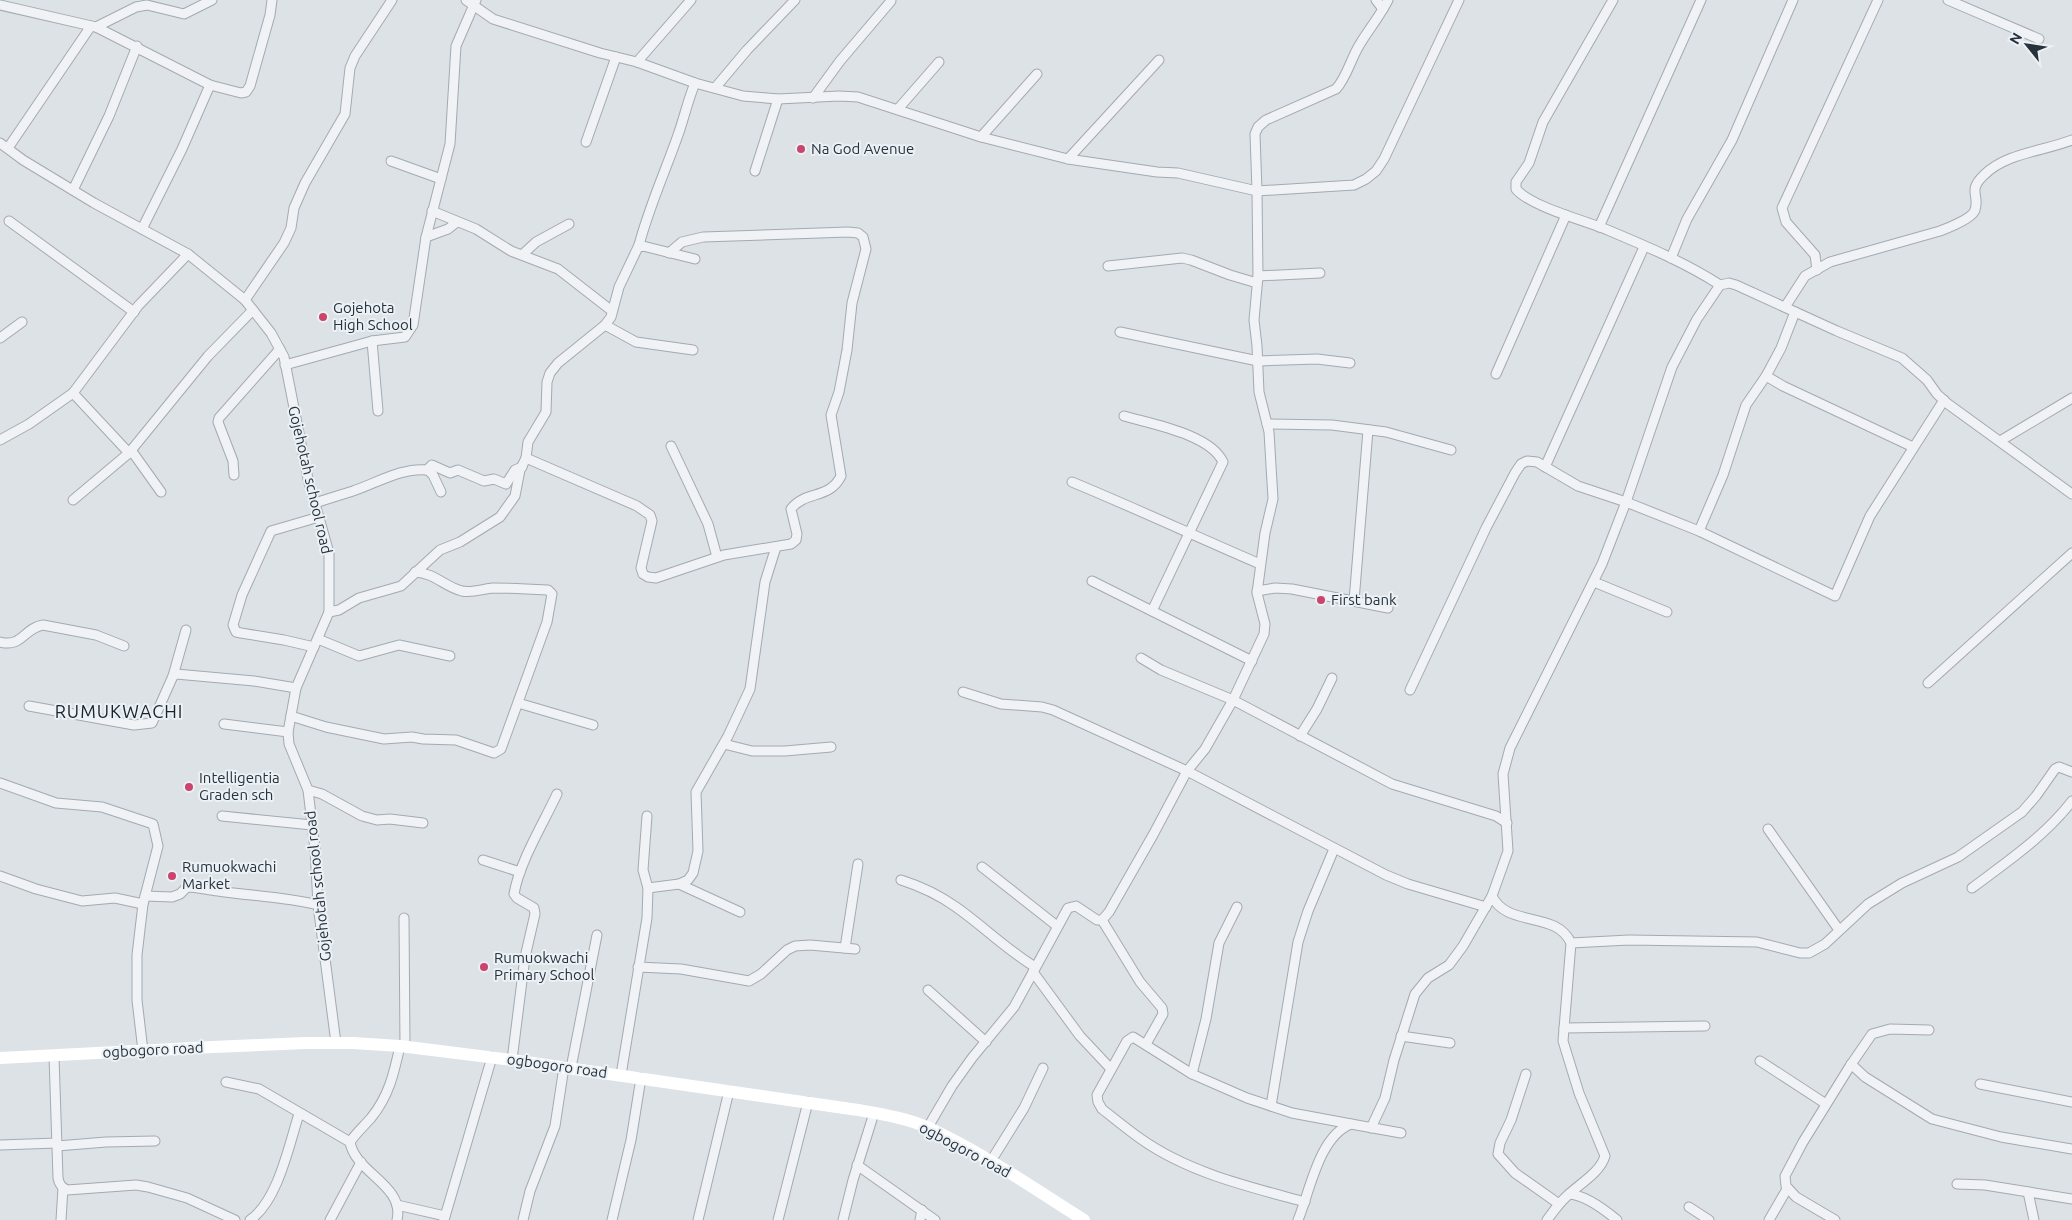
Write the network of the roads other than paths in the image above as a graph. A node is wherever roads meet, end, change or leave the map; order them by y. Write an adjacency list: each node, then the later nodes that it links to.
1 (212, 0): 18 (street)
2 (272, 0): 27 (street)
3 (392, 0): 62 (street)
4 (691, 0): 23 (street)
5 (795, 0): 28 (street)
6 (1376, 0): 17 (street)
7 (1388, 0): 17 (street)
8 (1459, 0): 41 (street)
9 (1613, 0): 43 (street)
10 (1701, 0): 47 (street)
11 (1793, 0): 55 (street)
12 (1878, 0): 58 (street)
13 (1948, 0): 19 (street)
14 (891, 1): 29 (street)
15 (471, 2): 21 (street); 39 (street)
16 (0, 5): 18 (street)
17 (1383, 9): 41 (street)
18 (94, 27): 20 (street); 35 (street)
19 (2039, 39)
20 (137, 46): 27 (street); 40 (street)
21 (616, 57): 23 (street); 34 (street)
22 (1159, 60): 36 (street)
23 (637, 62): 26 (street)
24 (939, 62): 31 (street)
25 (1037, 74): 32 (street)
26 (695, 83): 28 (street); 50 (street)
27 (210, 84): 48 (street)
28 (715, 88): 30 (street)
29 (814, 98): 30 (street); 31 (street)
30 (778, 100): 38 (street)
31 (898, 109): 32 (street)
32 (981, 137): 36 (street)
33 (2072, 140): 58 (street)
34 (586, 142)
35 (4, 146): 40 (street, Gojehotah school road)
36 (1068, 159): 41 (street)
37 (391, 161): 39 (street)
38 (755, 171)
39 (441, 179): 42 (street)
40 (73, 190): 48 (street, Gojehotah school road)
41 (1257, 191): 60 (street)
42 (432, 211): 45 (street); 49 (street)
43 (1566, 215): 47 (street); 78 (street)
44 (8, 220): 66 (street)
45 (457, 222): 49 (street); 54 (street)
46 (569, 224): 54 (street)
47 (1599, 227): 51 (street)
48 (142, 229): 53 (street, Gojehotah school road)
49 (426, 238): 72 (street)
50 (638, 245): 52 (street); 65 (street)
51 (1644, 247): 55 (street); 94 (street)
52 (668, 252): 56 (street); 107 (street)
53 (188, 254): 62 (street, Gojehotah school road); 66 (street)
54 (522, 255): 65 (street)
55 (1671, 258): 61 (street)
56 (695, 259)
57 (1108, 266): 60 (street)
58 (1817, 270): 63 (street)
59 (1320, 273): 60 (street)
60 (1257, 280): 75 (street)
61 (1720, 285): 63 (street); 102 (street)
62 (245, 300): 64 (street, Gojehotah school road)
63 (1785, 307): 67 (street)
64 (253, 310): 73 (street, Gojehotah school road); 92 (street)
65 (612, 311): 69 (street)
66 (134, 312): 80 (street)
67 (1795, 312): 79 (street); 82 (street)
68 (22, 322): 71 (street)
69 (605, 325): 74 (street); 93 (street)
70 (1120, 332): 75 (street)
71 (0, 338)
72 (372, 341): 77 (street); 83 (street)
73 (280, 349): 77 (street, Gojehotah school road); 96 (street)
74 (694, 350)
75 (1258, 361): 76 (street); 85 (street)
76 (1350, 363)
77 (285, 365): 103 (street, Gojehotah school road)
78 (1496, 374)
79 (1766, 376): 90 (street); 105 (street)
80 (72, 393): 87 (street); 92 (street)
81 (2072, 398): 88 (street)
82 (1944, 400): 88 (street); 90 (street)
83 (378, 411)
84 (1124, 416): 106 (street)
85 (1267, 424): 86 (street); 110 (street)
86 (1368, 430): 91 (street); 115 (street)
87 (0, 440)
88 (2000, 441): 100 (street)
89 (671, 446): 109 (street)
90 (1913, 447): 105 (street)
91 (1451, 450)
92 (130, 452): 98 (street); 101 (street)
93 (524, 463): 95 (street); 109 (street); 111 (street)
94 (1545, 467): 102 (street); 131 (street)
95 (427, 470): 99 (street); 103 (street)
96 (234, 475)
97 (1072, 482): 106 (street)
98 (161, 492)
99 (441, 492)
100 (2072, 494)
101 (73, 500)
102 (1626, 502): 105 (street); 113 (street)
103 (314, 503): 104 (street, Gojehotah school road)
104 (319, 518): 118 (street, Gojehotah school road); 122 (street)
105 (1699, 531)
106 (1190, 534): 110 (street); 117 (street)
107 (776, 547): 109 (street); 141 (street)
108 (2072, 553): 129 (street)
109 (717, 557)
110 (1260, 564): 114 (street)
111 (415, 572): 118 (street); 134 (street)
112 (1092, 581): 117 (street)
113 (1594, 582): 119 (street); 152 (street)
114 (1257, 591): 115 (street); 126 (street)
115 (1354, 601): 116 (street)
116 (1388, 608)
117 (1152, 611): 126 (street)
118 (329, 612): 122 (street, Gojehotah school road)
119 (1666, 612)
120 (186, 630): 127 (street)
121 (0, 642): 123 (street)
122 (316, 643): 124 (street); 130 (street, Gojehotah school road)
123 (124, 646)
124 (450, 656)
125 (1141, 658): 133 (street)
126 (1252, 660): 133 (street)
127 (173, 676): 130 (street); 135 (street)
128 (1332, 678): 140 (street)
129 (1928, 682)
130 (296, 688): 136 (street, Gojehotah school road)
131 (1410, 690)
132 (963, 692): 143 (street)
133 (1233, 700): 140 (street); 143 (street)
134 (518, 703): 136 (street); 138 (street)
135 (29, 706)
136 (291, 716): 139 (street, Gojehotah school road)
137 (224, 724): 139 (street)
138 (593, 725)
139 (288, 732): 146 (street, Gojehotah school road)
140 (1300, 736): 152 (street)
141 (724, 744): 142 (street); 162 (street)
142 (832, 747)
143 (1187, 772): 155 (street); 172 (street)
144 (2072, 772): 174 (street)
145 (0, 783): 166 (street)
146 (308, 790): 151 (street); 153 (street, Gojehotah school road)
147 (557, 794): 159 (street)
148 (2072, 800): 164 (street)
149 (222, 816): 153 (street)
150 (647, 816): 163 (street)
151 (423, 823)
152 (1507, 823): 165 (street)
153 (312, 825): 167 (street, Gojehotah school road)
154 (1768, 830): 174 (street)
155 (1334, 848): 168 (street); 211 (street)
156 (483, 860): 159 (street)
157 (858, 864): 177 (street)
158 (982, 867): 173 (street)
159 (520, 872): 195 (street)
160 (0, 876): 166 (street)
161 (901, 880): 180 (street)
162 (679, 884): 163 (street); 170 (street)
163 (648, 888): 179 (street)
164 (1972, 888)
165 (1492, 896): 168 (street); 176 (street)
166 (144, 900): 167 (street); 191 (street)
167 (318, 905): 187 (street, Gojehotah school road)
168 (1486, 906): 185 (street)
169 (1237, 907): 201 (street)
170 (740, 912)
171 (404, 918): 190 (street)
172 (1102, 920): 173 (street); 189 (street)
173 (1057, 926): 180 (street)
174 (1839, 930): 176 (street)
175 (597, 935): 198 (street)
176 (1571, 943): 183 (street)
177 (845, 948): 178 (street); 179 (street)
178 (855, 949)
179 (638, 967): 203 (street)
180 (1034, 970): 186 (street); 200 (street)
181 (928, 990): 186 (street)
182 (1705, 1026): 183 (street)
183 (1564, 1028): 230 (street)
184 (1929, 1030): 197 (street)
185 (1401, 1036): 188 (street); 216 (street)
186 (986, 1042): 215 (street)
187 (336, 1043): 190 (street, ogbogoro road); 191 (street, ogbogoro road)
188 (1450, 1043)
189 (1146, 1044): 200 (street); 201 (street)
190 (403, 1046): 193 (street, ogbogoro road); 219 (street)
191 (143, 1051): 192 (street, ogbogoro road)
192 (54, 1056): 194 (street, ogbogoro road); 221 (street)
193 (492, 1057): 195 (street, ogbogoro road); 237 (street)
194 (0, 1058)
195 (512, 1060): 198 (street, ogbogoro road)
196 (1760, 1061): 210 (street)
197 (1851, 1064): 210 (street); 222 (street)
198 (567, 1068): 203 (street, ogbogoro road); 243 (street)
199 (1043, 1068): 223 (street)
200 (1111, 1069): 232 (street)
201 (1192, 1074): 211 (street)
202 (1526, 1074): 233 (street)
203 (621, 1075): 204 (street, ogbogoro road)
204 (641, 1078): 207 (street, ogbogoro road); 244 (street)
205 (226, 1082): 213 (street)
206 (1980, 1084): 209 (street)
207 (729, 1091): 208 (street, ogbogoro road); 245 (street)
208 (808, 1102): 212 (street, ogbogoro road); 246 (street)
209 (2072, 1102)
210 (1826, 1104): 228 (street)
211 (1271, 1106): 214 (street)
212 (874, 1113): 215 (street, ogbogoro road); 225 (street)
213 (299, 1114): 219 (street); 240 (street)
214 (1351, 1124): 216 (street); 232 (street)
215 (928, 1128): 223 (street, ogbogoro road)
216 (1372, 1128): 217 (street)
217 (1401, 1133)
218 (155, 1141): 221 (street)
219 (350, 1142): 224 (street)
220 (0, 1145): 221 (street)
221 (57, 1145): 227 (street)
222 (2072, 1149)
223 (991, 1161): 250 (street, ogbogoro road)
224 (361, 1162): 234 (street); 241 (street)
225 (857, 1165): 236 (street); 247 (street)
226 (1957, 1184): 229 (street)
227 (63, 1188): 238 (street); 239 (street)
228 (1788, 1188): 255 (street); 256 (street)
229 (2028, 1192): 231 (street); 257 (street)
230 (1569, 1194): 233 (street); 253 (street)
231 (2072, 1199)
232 (1305, 1202): 251 (street)
233 (1559, 1204): 252 (street)
234 (397, 1205): 237 (street); 242 (street)
235 (1689, 1207): 254 (street)
236 (922, 1210): 248 (street); 249 (street)
237 (444, 1218)
238 (61, 1220)
239 (235, 1220)
240 (250, 1220)
241 (330, 1220)
242 (397, 1220)
243 (523, 1220)
244 (612, 1220)
245 (698, 1220)
246 (778, 1220)
247 (843, 1220)
248 (920, 1220)
249 (935, 1220)
250 (1084, 1220)
251 (1298, 1220)
252 (1547, 1220)
253 (1617, 1220)
254 (1709, 1220)
255 (1769, 1220)
256 (1835, 1220)
257 (2034, 1220)

